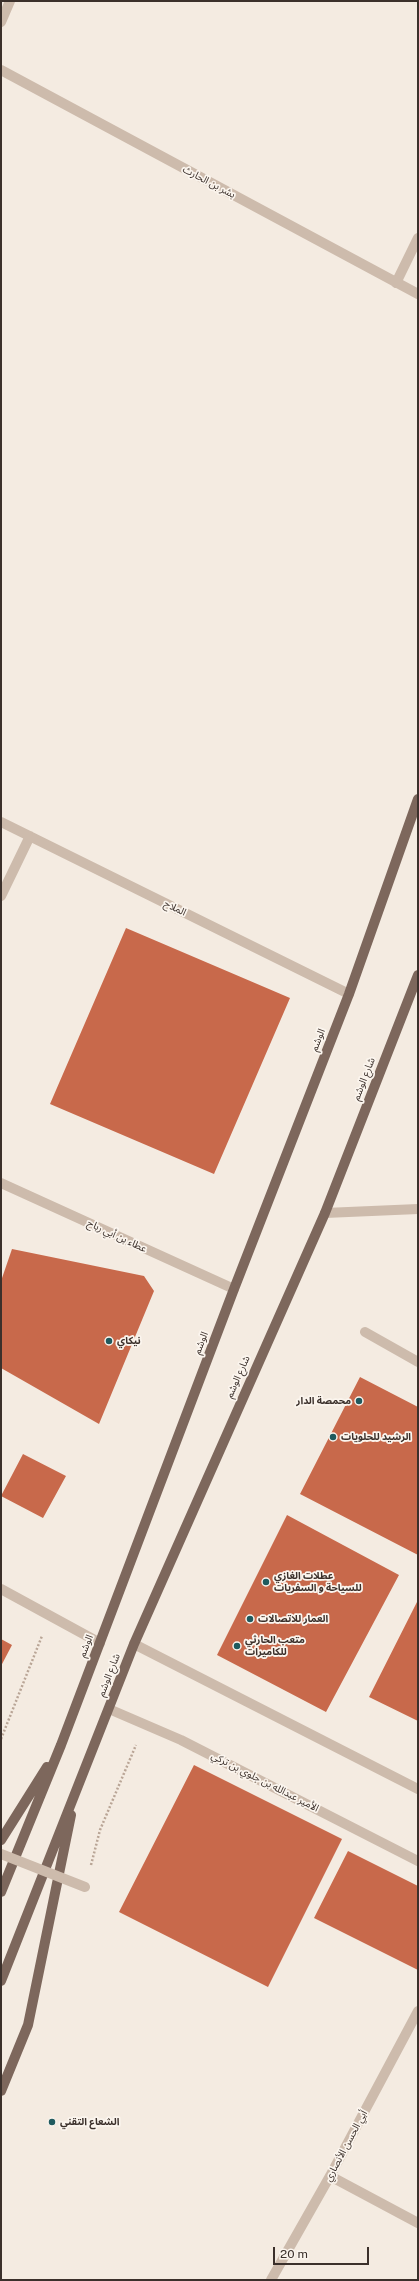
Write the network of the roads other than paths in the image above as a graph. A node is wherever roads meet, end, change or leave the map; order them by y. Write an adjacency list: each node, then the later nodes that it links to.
1 (10, 1): 2 (street)
2 (1, 22)
3 (1, 70): 5 (street, بشر بن الحارث)
4 (418, 238): 5 (street)
5 (396, 283): 6 (street, بشر بن الحارث)
6 (418, 294)
7 (418, 799): 12 (main road, الوشم)
8 (1, 822): 9 (street, الملاح)
9 (30, 836): 10 (street); 12 (street, الملاح)
10 (1, 896)
11 (417, 979): 15 (main road, شارع الوشم)
12 (349, 994): 16 (main road, الوشم)
13 (1, 1183): 16 (street, عطاء بن أبي رباح)
14 (418, 1209): 15 (street)
15 (325, 1213): 21 (main road, شارع الوشم)
16 (234, 1290): 20 (main road, الوشم)
17 (365, 1332): 18 (street)
18 (418, 1362)
19 (1, 1589): 20 (street)
20 (100, 1643): 23 (main road, الوشم)
21 (134, 1644): 22 (main road, شارع الوشم); 25 (street)
22 (109, 1709): 24 (main road, شارع الوشم); 28 (street, الأمير عبدالله بن جلوي بن تركي)
23 (61, 1745): 26 (main road); 30 (main road, الوشم)
24 (77, 1788): 31 (main road); 33 (main road)
25 (418, 1789)
26 (1, 1840)
27 (1, 1854): 29 (street, bridge)
28 (418, 1861)
29 (85, 1887)
30 (1, 1892)
31 (1, 1981)
32 (418, 2010): 34 (street, أبي الحسن الأنصاري)
33 (1, 2091)
34 (330, 2176): 35 (street); 36 (street, أبي الحسن الأنصاري)
35 (418, 2223)
36 (271, 2280)

